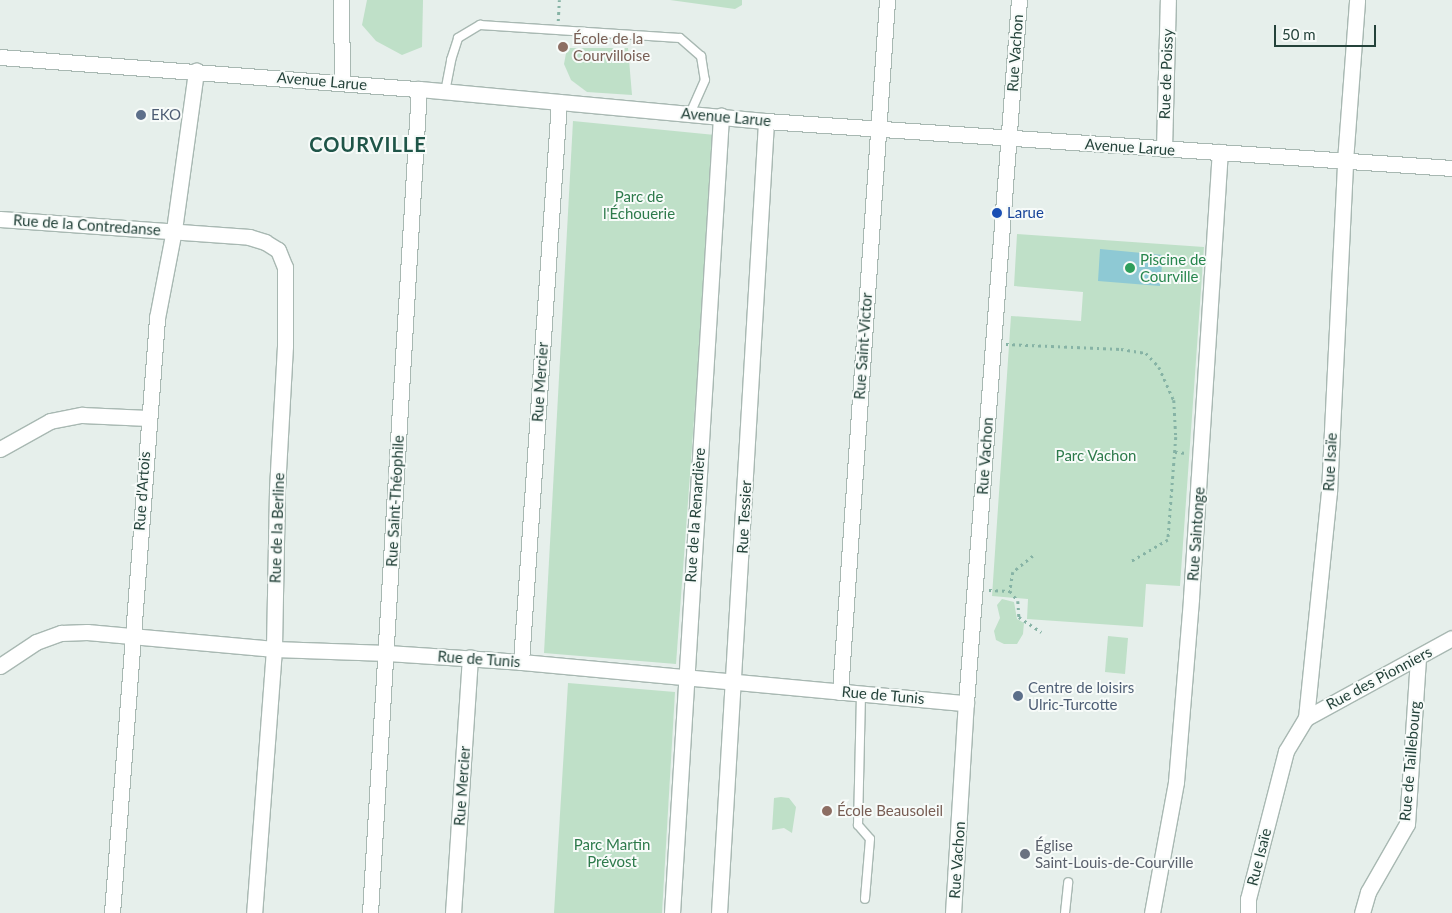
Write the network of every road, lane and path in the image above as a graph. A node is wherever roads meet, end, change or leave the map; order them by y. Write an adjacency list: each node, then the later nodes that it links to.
1 (341, 0): 10 (street)
2 (559, 0): 7 (path)
3 (887, 0): 17 (street, Rue Saint-Victor)
4 (1019, 0): 18 (street, Rue Vachon)
5 (1168, 0): 19 (street, Rue de Poissy)
6 (1357, 0): 21 (street, Rue Isaïe)
7 (557, 30): 12 (lane); 14 (lane)
8 (0, 58): 9 (street, Avenue Larue)
9 (196, 71): 10 (street, Avenue Larue); 24 (street, Rue d'Artois)
10 (342, 83): 11 (street, Avenue Larue)
11 (420, 89): 12 (street, Avenue Larue); 36 (street, Rue Saint-Théophile)
12 (446, 92): 13 (street, Avenue Larue)
13 (559, 102): 14 (street, Avenue Larue); 39 (street, Rue Mercier)
14 (690, 114): 15 (street, Avenue Larue)
15 (721, 116): 16 (street, Avenue Larue); 41 (street, Rue de la Renardière)
16 (766, 121): 17 (street, Avenue Larue); 42 (street, Rue Tessier)
17 (878, 128): 18 (street, Avenue Larue); 43 (street, Rue Saint-Victor)
18 (1010, 139): 19 (street, Avenue Larue); 25 (street, Rue Vachon)
19 (1164, 149): 20 (street, Avenue Larue)
20 (1220, 152): 21 (street, Avenue Larue); 57 (street, Rue Saintonge)
21 (1345, 161): 22 (street, Avenue Larue); 46 (street, Rue Isaïe)
22 (1452, 168)
23 (0, 219): 24 (street, Rue de la Contredanse)
24 (174, 230): 26 (street, Rue d'Artois); 35 (street, Rue de la Berline)
25 (994, 344): 29 (path); 30 (street, Rue Vachon)
26 (148, 418): 27 (street); 33 (street, Rue d'Artois)
27 (0, 449)
28 (1033, 556): 31 (path)
29 (1132, 561)
30 (975, 589): 31 (path); 45 (street, Rue Vachon)
31 (1010, 591): 32 (path)
32 (1041, 632)
33 (131, 637): 35 (street, Rue de Tunis); 40 (street, Rue de Tunis); 49 (street, Rue d'Artois)
34 (1452, 638): 38 (street, Rue des Pionniers)
35 (274, 649): 36 (street, Rue de Tunis); 50 (street, Rue de la Berline)
36 (387, 653): 37 (street, Rue de Tunis); 51 (street, Rue Saint-Théophile)
37 (470, 658): 39 (street, Rue de Tunis); 52 (street, Rue Mercier)
38 (1418, 658): 46 (street, Rue des Pionniers); 59 (street, Rue de Taillebourg)
39 (521, 662): 41 (street, Rue de Tunis)
40 (0, 666)
41 (685, 677): 42 (street, Rue de Tunis); 53 (street, Rue de la Renardière)
42 (735, 682): 43 (street, Rue de Tunis); 54 (street, Rue Tessier)
43 (840, 692): 44 (street, Rue de Tunis)
44 (861, 694): 45 (street, Rue de Tunis); 48 (lane)
45 (966, 703): 55 (street, Rue Vachon)
46 (1306, 718): 58 (street, Rue Isaïe)
47 (1068, 882): 56 (lane)
48 (865, 899)
49 (112, 913)
50 (254, 913)
51 (370, 913)
52 (453, 913)
53 (672, 913)
54 (720, 913)
55 (953, 913)
56 (1065, 913)
57 (1152, 913)
58 (1248, 913)
59 (1362, 913)

